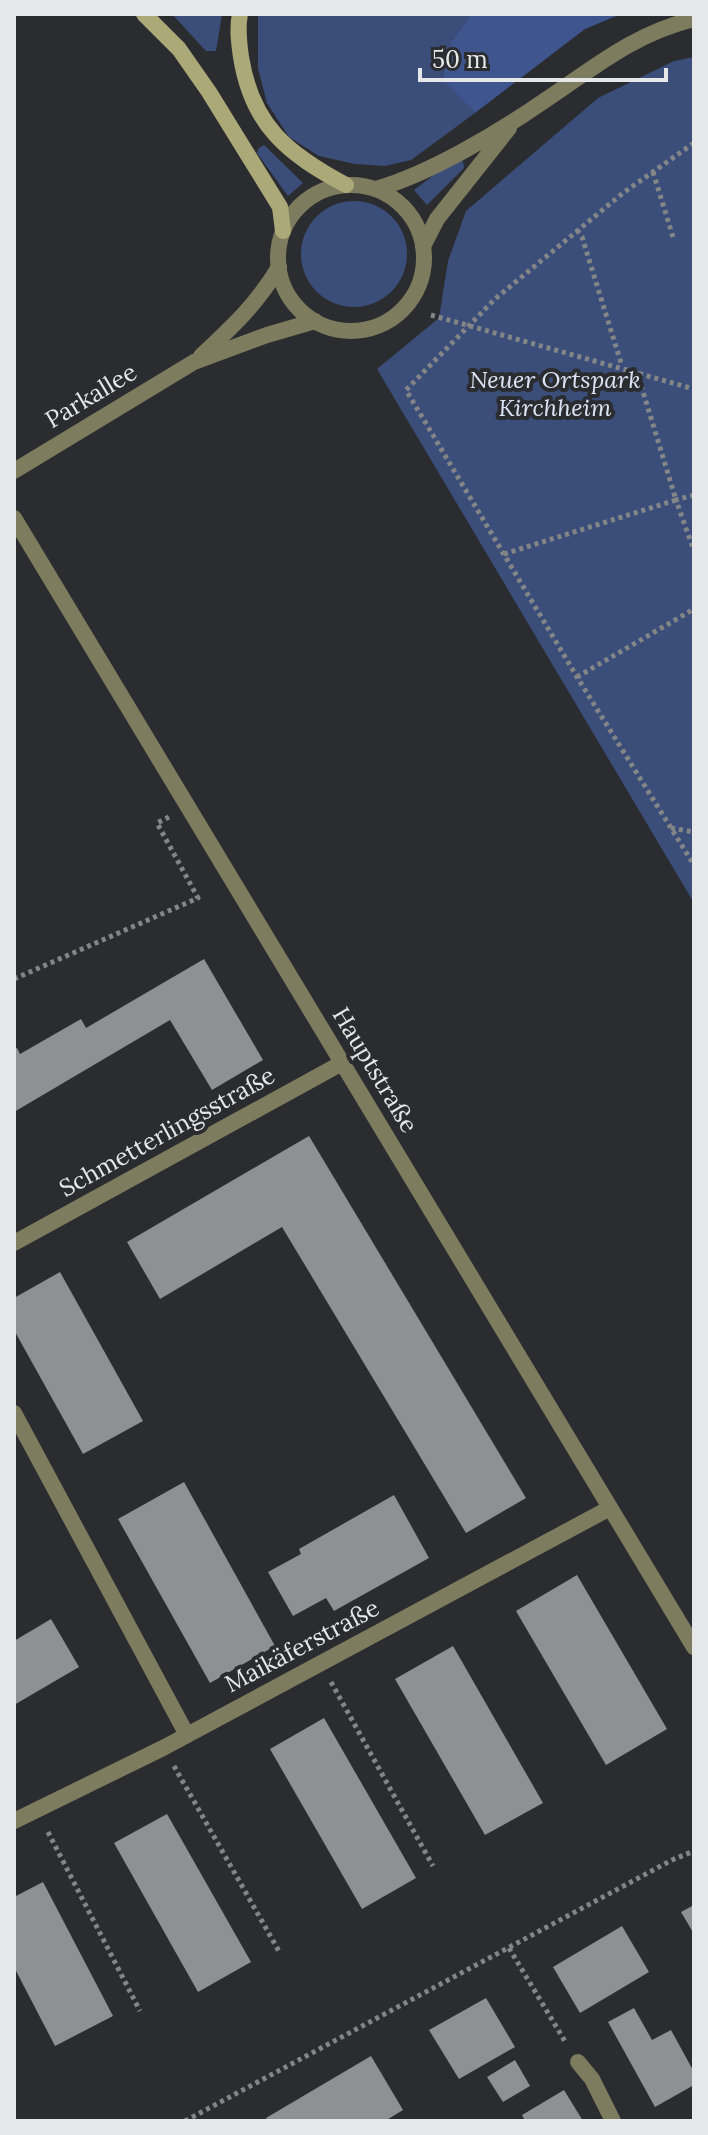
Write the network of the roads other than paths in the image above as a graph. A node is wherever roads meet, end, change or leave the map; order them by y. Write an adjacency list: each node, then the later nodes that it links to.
1 (144, 14): 7 (main road)
2 (240, 14): 5 (main road)
3 (694, 19): 4 (street)
4 (515, 121): 6 (street); 8 (street)
5 (346, 185): 6 (street); 7 (street)
6 (376, 189): 8 (street)
7 (283, 231): 9 (street)
8 (423, 246): 10 (street)
9 (279, 267): 10 (street); 11 (street, Parkallee)
10 (315, 321): 11 (street, Parkallee)
11 (194, 362): 12 (street, Parkallee)
12 (14, 471)
13 (14, 518): 14 (street, Hauptstraße)
14 (342, 1063): 15 (street, Schmetterlingsstraße); 17 (street, Hauptstraße)
15 (14, 1243)
16 (14, 1413): 19 (street)
17 (610, 1508): 18 (street, Hauptstraße); 19 (street, Maikäferstraße)
18 (694, 1647)
19 (187, 1735): 20 (street, Maikäferstraße)
20 (14, 1821)
21 (578, 2062): 22 (street)
22 (613, 2121)

